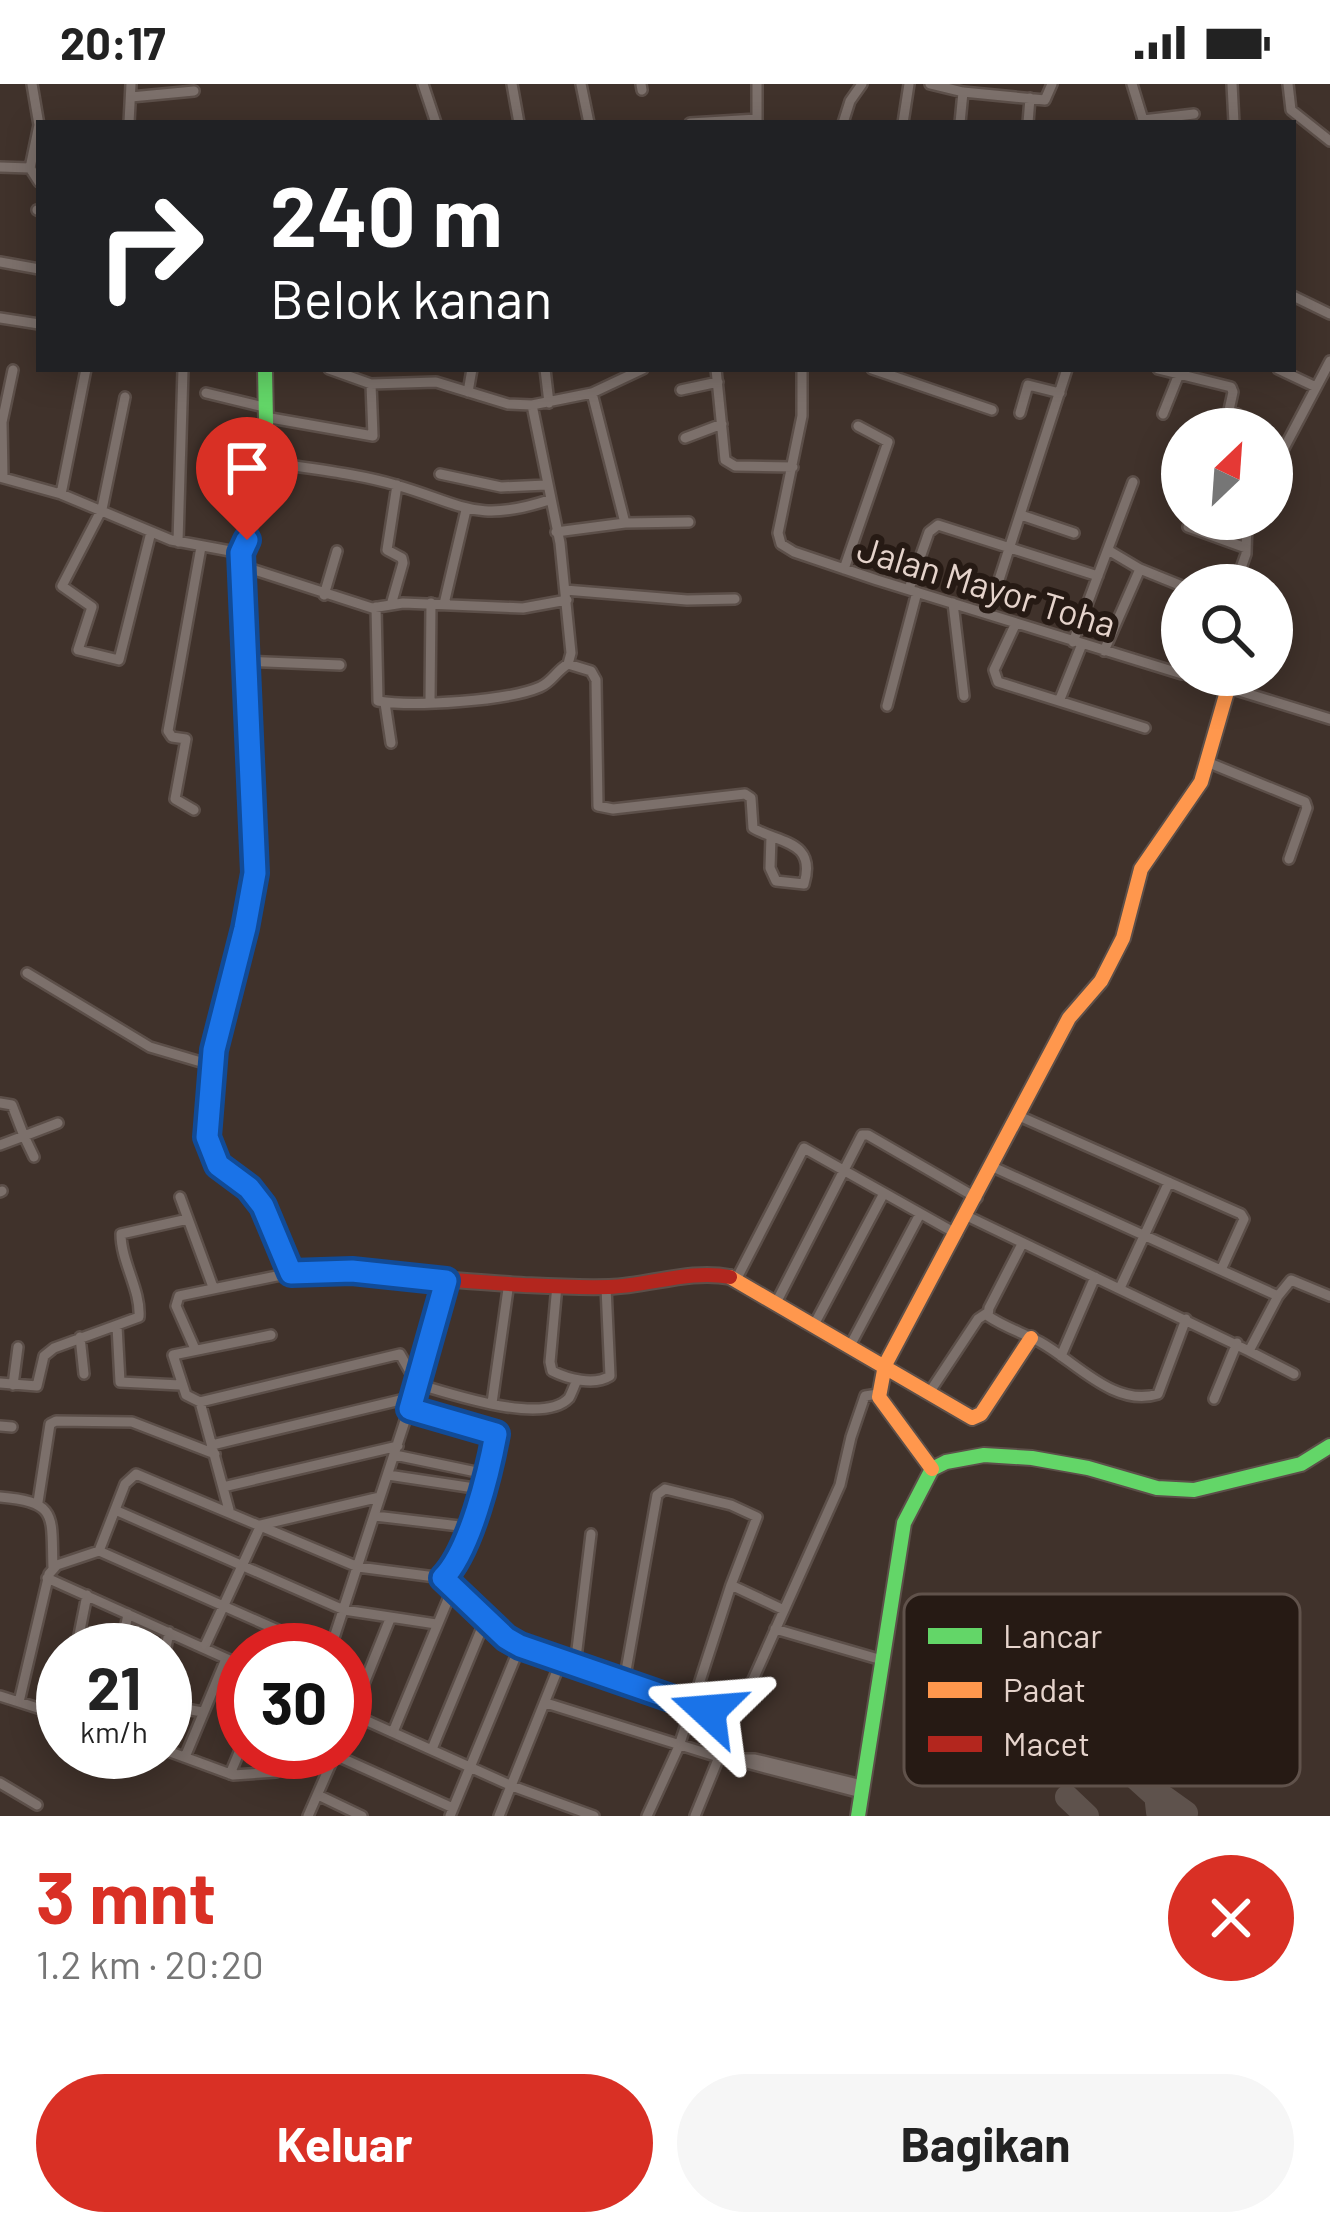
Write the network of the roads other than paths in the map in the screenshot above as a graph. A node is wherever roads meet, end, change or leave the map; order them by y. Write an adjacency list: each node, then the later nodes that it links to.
1 (32, 84): 21 (street)
2 (131, 84): 17 (street)
3 (423, 84): 23 (street)
4 (512, 84): 24 (street)
5 (581, 84): 25 (street)
6 (758, 84): 26 (street)
7 (862, 84): 27 (street)
8 (909, 84): 28 (street)
9 (930, 84): 16 (street)
10 (1052, 84): 18 (street)
11 (1132, 84): 31 (street)
12 (1232, 84): 33 (street)
13 (1288, 84): 20 (street)
14 (993, 89): 16 (street); 18 (street)
15 (194, 91): 17 (street)
16 (963, 92): 29 (street)
17 (131, 97): 22 (street)
18 (1030, 98): 30 (street)
19 (1193, 114): 32 (street)
20 (1292, 118)
21 (38, 120)
22 (129, 120)
23 (435, 120)
24 (518, 120)
25 (588, 120)
26 (757, 120)
27 (844, 120)
28 (903, 120)
29 (960, 120)
30 (1028, 120)
31 (1143, 120)
32 (1156, 120)
33 (1234, 120)
34 (1296, 120): 36 (street)
35 (36, 138): 38 (street)
36 (1330, 141)
37 (0, 167): 38 (street)
38 (30, 167): 39 (street)
39 (36, 177)
40 (0, 262): 41 (street)
41 (36, 268)
42 (1296, 297): 43 (street)
43 (1330, 314)
44 (0, 318): 45 (street)
45 (36, 324)
46 (1330, 361): 64 (street)
47 (13, 370): 85 (street)
48 (85, 372): 89 (street)
49 (182, 372): 101 (street)
50 (265, 372): 76 (street)
51 (337, 372): 63 (street)
52 (471, 372): 66 (street)
53 (545, 372): 71 (street)
54 (716, 372): 62 (street)
55 (802, 372): 83 (street)
56 (881, 372): 75 (street)
57 (1066, 372): 69 (street)
58 (1180, 372): 73 (street)
59 (1183, 372): 74 (street)
60 (1284, 372): 64 (street)
61 (622, 373): 68 (street)
62 (718, 382): 65 (street); 78 (street)
63 (371, 384): 66 (street); 76 (street)
64 (1316, 387): 80 (street)
65 (681, 390)
66 (468, 392): 72 (street)
67 (206, 393): 76 (street)
68 (592, 393): 71 (street); 95 (street)
69 (1060, 393): 77 (street); 93 (street)
70 (124, 398): 91 (street)
71 (549, 403): 72 (street)
72 (532, 405): 87 (street)
73 (1165, 408)
74 (1228, 408)
75 (992, 410)
76 (264, 412): 82 (street)
77 (1020, 413)
78 (722, 424): 81 (street); 83 (street)
79 (858, 426): 109 (street)
80 (1293, 431)
81 (685, 438)
82 (268, 462): 88 (street); 107 (street)
83 (793, 467): 109 (street, Jalan Mayor Toha)
84 (440, 474): 87 (street)
85 (1, 477): 89 (street)
86 (1133, 482): 105 (street)
87 (547, 484): 90 (street)
88 (398, 485): 92 (street); 120 (street)
89 (61, 494): 91 (street)
90 (549, 500): 92 (street); 97 (street)
91 (102, 509): 96 (street); 96 (street)
92 (466, 510): 119 (street)
93 (1021, 515): 98 (street); 103 (street)
94 (689, 521): 95 (street)
95 (625, 524): 97 (street)
96 (152, 532): 101 (street)
97 (556, 532): 115 (street)
98 (1074, 533)
99 (1224, 540): 104 (street)
100 (1246, 540): 104 (street)
101 (178, 542): 102 (street)
102 (201, 547): 107 (street); 141 (street)
103 (1011, 547): 111 (street); 113 (street); 122 (street)
104 (1246, 548): 108 (street)
105 (1108, 550): 110 (street); 111 (street)
106 (337, 551): 114 (street)
107 (241, 560): 114 (street); 126 (street)
108 (1241, 564)
109 (844, 568): 113 (street, Jalan Mayor Toha)
110 (1140, 569): 112 (street); 125 (street)
111 (1098, 576): 124 (street)
112 (1161, 578)
113 (913, 590): 117 (street, Jalan Mayor Toha); 136 (street)
114 (324, 595): 121 (street)
115 (566, 595): 116 (street); 119 (street); 127 (street)
116 (735, 599)
117 (952, 603): 122 (street, Jalan Mayor Toha); 130 (street)
118 (431, 604): 119 (street); 120 (street); 134 (street)
119 (443, 604)
120 (391, 605): 121 (street)
121 (376, 607): 135 (street)
122 (988, 614): 123 (street, Jalan Mayor Toha)
123 (1016, 623): 124 (street, Jalan Mayor Toha); 133 (street)
124 (1078, 643): 125 (street, Jalan Mayor Toha); 133 (street)
125 (1104, 651): 129 (street, Jalan Mayor Toha)
126 (244, 661): 128 (street); 145 (street)
127 (568, 664): 134 (street); 142 (street)
128 (340, 665)
129 (1161, 667)
130 (964, 696)
131 (1226, 696): 140 (street)
132 (1254, 696): 137 (street, Jalan Mayor Toha)
133 (1060, 699): 138 (street)
134 (430, 701): 135 (street)
135 (385, 703): 139 (street)
136 (887, 706)
137 (1330, 719)
138 (1145, 728)
139 (391, 743)
140 (1207, 762): 143 (street); 147 (street)
141 (194, 810)
142 (771, 836): 142 (street)
143 (1289, 859)
144 (27, 973): 145 (street)
145 (211, 1066): 165 (street)
146 (0, 1102): 149 (street)
147 (1019, 1116): 152 (street); 154 (street)
148 (58, 1123): 149 (street)
149 (24, 1136): 150 (street); 151 (street)
150 (0, 1145)
151 (34, 1157)
152 (993, 1167): 157 (street); 162 (street)
153 (844, 1170): 155 (street); 157 (street); 167 (street); 176 (street)
154 (1169, 1182): 162 (street); 164 (street)
155 (884, 1193): 158 (street); 179 (street)
156 (180, 1197): 160 (street)
157 (977, 1198): 159 (street)
158 (920, 1214): 161 (street); 185 (street)
159 (967, 1216): 161 (street); 163 (street)
160 (188, 1219): 171 (street); 180 (street)
161 (957, 1234): 190 (street)
162 (1145, 1235): 164 (street); 173 (street)
163 (1022, 1244): 166 (street); 177 (street)
164 (1221, 1270): 174 (street)
165 (291, 1273): 168 (street); 171 (street)
166 (1095, 1277): 173 (street); 189 (street)
167 (737, 1278): 172 (street); 176 (street)
168 (446, 1281): 169 (street); 195 (street)
169 (509, 1282): 170 (street); 203 (street)
170 (557, 1285): 172 (street); 193 (street)
171 (213, 1287): 187 (street)
172 (606, 1287): 193 (street)
173 (1120, 1288): 178 (street)
174 (1278, 1296): 175 (street); 188 (street)
175 (1330, 1296)
176 (776, 1301): 179 (street)
177 (987, 1313): 183 (street); 198 (street)
178 (1186, 1319): 184 (street); 189 (street)
179 (815, 1323): 185 (street)
180 (117, 1325): 182 (street); 197 (street)
181 (271, 1335): 187 (street)
182 (80, 1337): 191 (street); 196 (street)
183 (1031, 1338): 189 (street); 198 (street)
184 (1237, 1343): 188 (street); 201 (street)
185 (851, 1344): 190 (street)
186 (18, 1347): 196 (street)
187 (195, 1348): 197 (street)
188 (1250, 1351): 192 (street)
189 (1060, 1356)
190 (885, 1366): 198 (street); 199 (street)
191 (85, 1374)
192 (1294, 1374)
193 (577, 1380): 203 (street)
194 (0, 1383): 196 (street)
195 (417, 1384): 200 (street); 202 (street); 203 (street)
196 (13, 1385)
197 (180, 1385): 202 (street)
198 (929, 1393)
199 (878, 1394): 209 (street); 233 (street)
200 (413, 1397): 204 (street); 207 (street)
201 (1214, 1399)
202 (200, 1402): 207 (street)
203 (498, 1404): 205 (street)
204 (410, 1409): 205 (street); 208 (street)
205 (496, 1434): 210 (street)
206 (1330, 1446): 209 (street)
207 (213, 1449): 212 (street); 216 (street)
208 (396, 1450): 210 (street); 211 (street); 212 (street)
209 (932, 1469): 249 (street)
210 (487, 1474): 213 (street)
211 (388, 1475): 213 (street); 215 (street)
212 (223, 1487): 218 (street)
213 (482, 1489): 221 (street)
214 (0, 1497): 216 (street)
215 (380, 1497): 219 (street); 220 (street)
216 (38, 1502): 226 (street)
217 (116, 1510): 218 (street); 223 (street); 224 (street)
218 (229, 1510): 220 (street)
219 (375, 1516): 221 (street); 225 (street)
220 (261, 1525): 224 (street); 225 (street)
221 (468, 1527): 227 (street)
222 (591, 1534): 251 (street)
223 (99, 1551): 226 (street); 231 (street)
224 (242, 1566): 231 (street); 232 (street)
225 (358, 1567): 227 (street); 232 (street)
226 (50, 1573): 230 (street); 255 (street)
227 (443, 1578): 228 (street)
228 (454, 1585): 235 (street); 242 (street)
229 (731, 1585): 233 (street); 253 (street); 257 (street)
230 (87, 1595): 234 (street); 237 (street)
231 (224, 1606): 240 (street); 246 (street)
232 (344, 1610): 236 (street); 241 (street)
233 (784, 1610): 243 (street)
234 (128, 1614): 238 (street); 239 (street)
235 (485, 1618): 245 (street); 266 (street)
236 (389, 1619): 242 (street); 248 (street)
237 (81, 1623)
238 (126, 1623)
239 (148, 1623)
240 (264, 1623)
241 (338, 1623)
242 (436, 1624): 263 (street)
243 (775, 1629): 249 (street); 261 (street)
244 (192, 1643): 246 (street)
245 (520, 1646): 250 (street); 268 (street)
246 (204, 1648): 247 (street)
247 (216, 1654)
248 (372, 1658)
249 (882, 1660): 273 (street)
250 (561, 1661): 251 (street); 256 (street)
251 (574, 1666): 253 (street)
252 (216, 1681): 260 (street)
253 (624, 1682): 257 (street)
254 (0, 1696): 255 (street)
255 (19, 1702): 258 (street)
256 (546, 1703): 265 (street); 272 (street)
257 (693, 1706): 261 (street); 265 (street)
258 (36, 1707)
259 (192, 1710): 260 (street)
260 (202, 1712): 264 (street)
261 (734, 1722): 267 (street)
262 (372, 1723): 263 (street)
263 (393, 1732): 266 (street)
264 (192, 1738)
265 (679, 1746): 267 (street); 283 (street)
266 (432, 1749): 268 (street)
267 (722, 1758): 273 (street); 284 (street)
268 (471, 1766): 272 (street); 277 (street)
269 (372, 1772): 277 (street)
270 (325, 1779): 274 (street)
271 (0, 1783): 276 (street)
272 (512, 1786): 275 (street); 280 (street)
273 (862, 1788): 285 (street)
274 (318, 1796): 278 (street); 279 (street)
275 (556, 1804): 281 (street); 282 (street)
276 (37, 1805)
277 (452, 1812)
278 (308, 1816)
279 (362, 1816)
280 (499, 1816)
281 (551, 1816)
282 (594, 1816)
283 (647, 1816)
284 (695, 1816)
285 (858, 1816)

